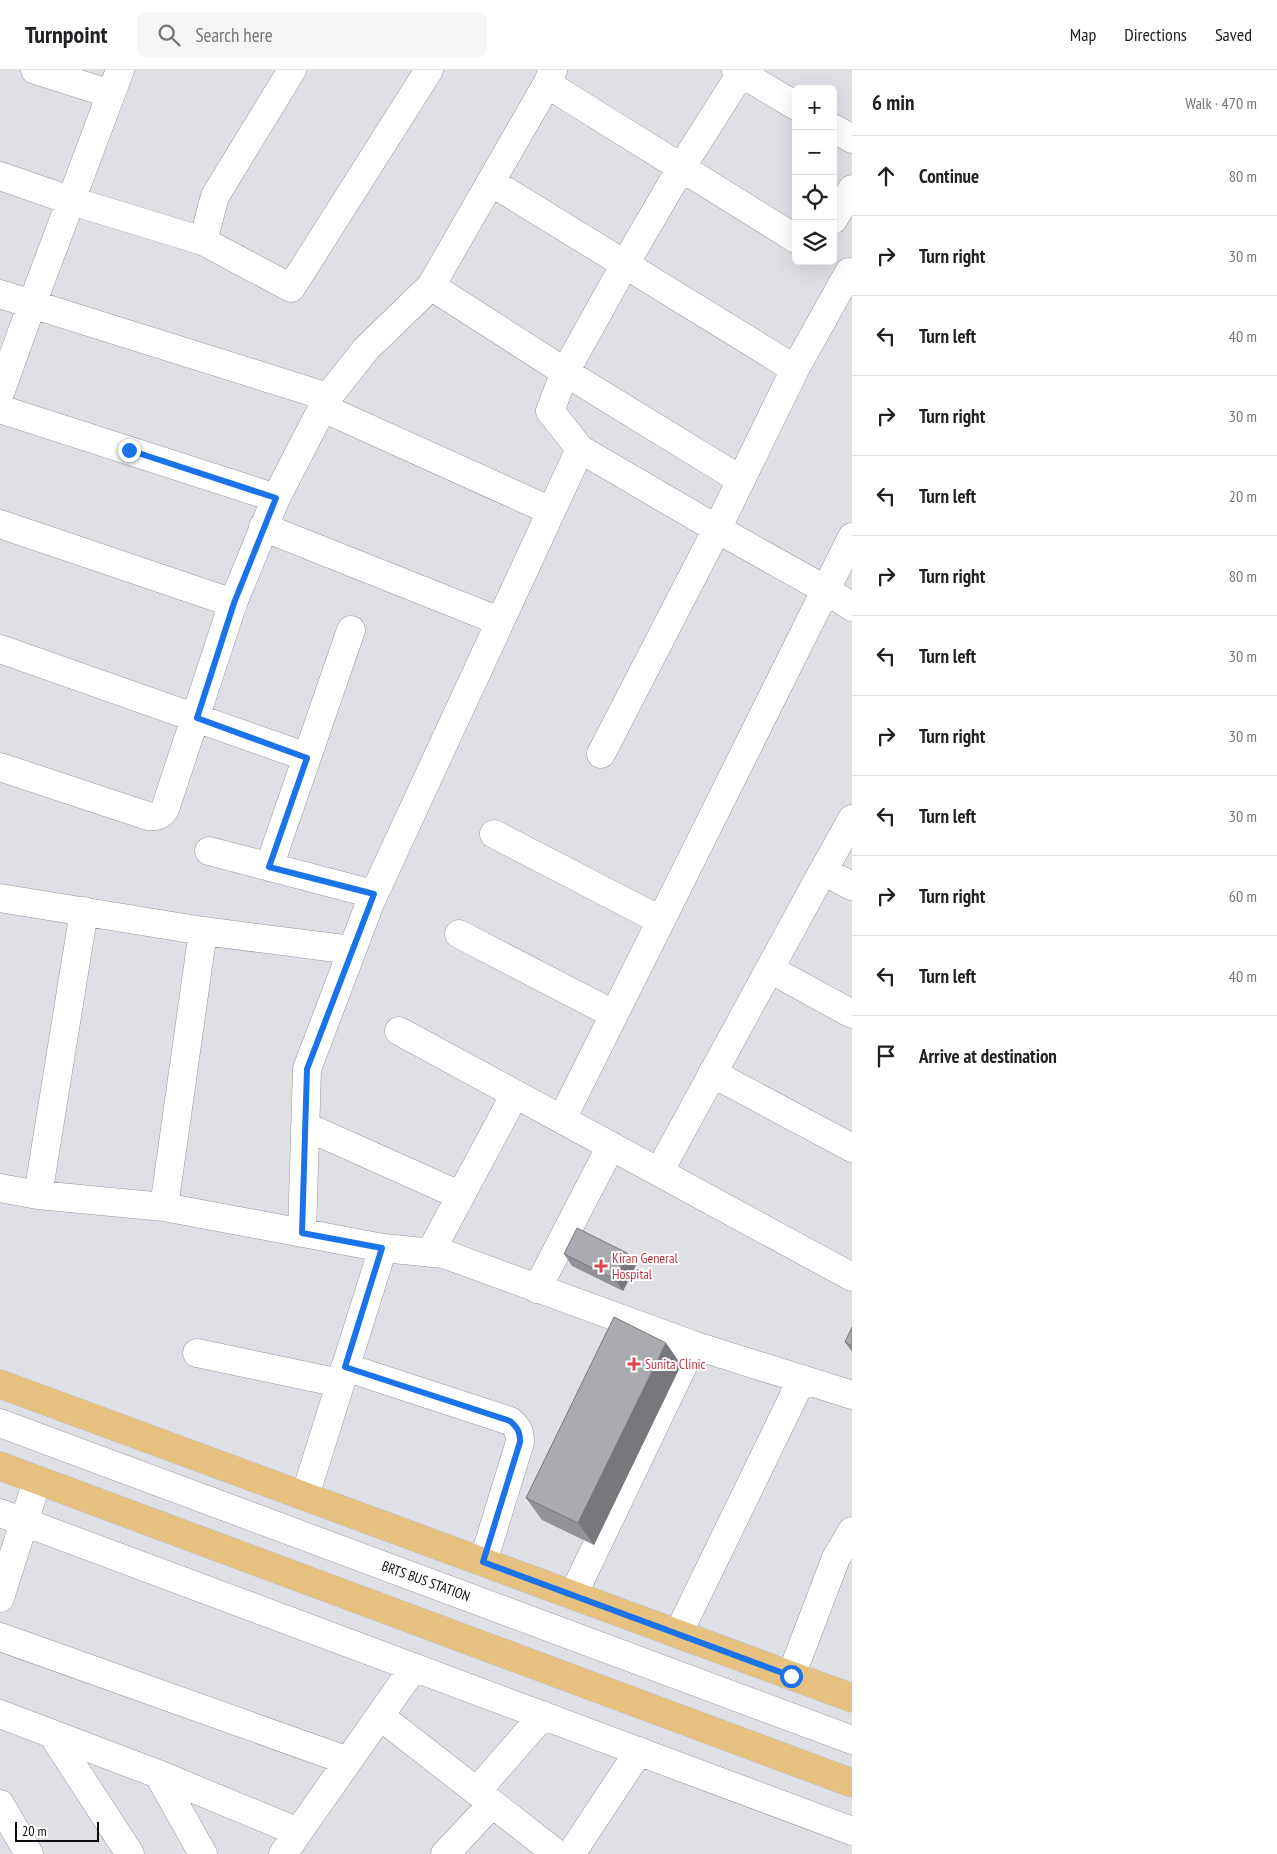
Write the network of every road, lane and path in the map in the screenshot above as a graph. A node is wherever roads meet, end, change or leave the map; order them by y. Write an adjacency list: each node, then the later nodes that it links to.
1 (34, 70): 6 (street)
2 (292, 70): 17 (street)
3 (429, 70): 17 (street)
4 (740, 71): 7 (street); 10 (street)
5 (550, 77): 10 (street); 12 (street)
6 (116, 82): 14 (street)
7 (792, 104)
8 (836, 130): 9 (street)
9 (852, 139)
10 (681, 168): 16 (street); 18 (street)
11 (0, 176): 14 (street)
12 (491, 182): 18 (street); 20 (street)
13 (852, 190): 15 (street)
14 (72, 201): 17 (street); 22 (street)
15 (837, 214)
16 (792, 237)
17 (203, 241)
18 (625, 264): 23 (street); 24 (street)
19 (844, 269): 23 (street)
20 (431, 286): 24 (street); 26 (street)
21 (0, 294): 22 (street)
22 (32, 304): 25 (street); 26 (street)
23 (795, 369): 29 (street)
24 (565, 372): 28 (street); 29 (street)
25 (0, 393)
26 (325, 403): 30 (street); 31 (street)
27 (0, 409): 30 (street)
28 (580, 449): 31 (street); 34 (street)
29 (741, 480): 34 (street)
30 (276, 498): 33 (street)
31 (551, 511): 39 (street)
32 (0, 524): 37 (street)
33 (263, 527): 37 (street); 39 (street)
34 (717, 529): 36 (street); 43 (street)
35 (852, 537): 36 (street)
36 (826, 590): 38 (street); 55 (street)
37 (234, 603): 42 (street)
38 (852, 606)
39 (499, 621): 52 (street)
40 (351, 630): 44 (street)
41 (0, 649): 42 (street)
42 (197, 718): 44 (street); 45 (street)
43 (601, 754)
44 (307, 758): 49 (street)
45 (0, 767)
46 (852, 819): 50 (street)
47 (494, 834): 55 (street)
48 (209, 851): 49 (street)
49 (269, 867): 52 (street)
50 (823, 871): 51 (street); 59 (street)
51 (852, 886)
52 (374, 894): 58 (street)
53 (0, 898): 54 (street)
54 (84, 911): 56 (street); 71 (street)
55 (660, 920): 60 (street)
56 (203, 931): 58 (street); 73 (street)
57 (459, 934): 60 (street)
58 (352, 950): 66 (street)
59 (770, 969): 61 (street); 63 (street)
60 (613, 1014): 65 (street)
61 (852, 1014)
62 (399, 1031): 64 (street)
63 (712, 1073): 68 (street); 69 (street)
64 (515, 1094): 65 (street); 72 (street)
65 (562, 1119): 67 (street)
66 (305, 1126): 72 (street); 74 (street)
67 (611, 1146): 69 (street); 78 (street)
68 (852, 1148)
69 (659, 1172): 77 (street)
70 (0, 1188): 71 (street)
71 (38, 1195): 73 (street)
72 (459, 1195): 76 (street)
73 (164, 1208): 74 (street)
74 (302, 1233): 75 (street)
75 (382, 1248): 76 (street); 81 (street)
76 (430, 1253): 78 (street)
77 (852, 1277)
78 (538, 1289): 79 (street)
79 (693, 1345): 82 (street); 92 (street)
80 (197, 1353): 81 (street)
81 (342, 1375): 88 (street); 91 (street)
82 (802, 1379): 84 (street); 94 (street)
83 (0, 1384): 88 (main road)
84 (852, 1395)
85 (0, 1423): 103 (street, BRTS BUS STATION)
86 (0, 1466): 87 (main road)
87 (37, 1481): 89 (street); 107 (main road)
88 (305, 1496): 91 (main road)
89 (12, 1517): 93 (street); 96 (street)
90 (852, 1530): 97 (street)
91 (483, 1562): 92 (main road)
92 (573, 1595): 94 (main road)
93 (0, 1598)
94 (678, 1634): 97 (main road)
95 (0, 1637): 105 (street)
96 (414, 1667): 100 (street); 101 (street)
97 (791, 1676): 98 (main road)
98 (852, 1698)
99 (0, 1714): 102 (street)
100 (543, 1715): 104 (street); 108 (street)
101 (380, 1716): 105 (street); 108 (street)
102 (52, 1734): 106 (street); 113 (street)
103 (852, 1740)
104 (639, 1751): 110 (street); 118 (street)
105 (348, 1761): 111 (street)
106 (158, 1774): 111 (street); 114 (street)
107 (852, 1783)
108 (484, 1798): 116 (street); 117 (street)
109 (0, 1804): 112 (street)
110 (852, 1831)
111 (298, 1832): 115 (street)
112 (29, 1854)
113 (130, 1854)
114 (203, 1854)
115 (283, 1854)
116 (445, 1854)
117 (557, 1854)
118 (571, 1854)

